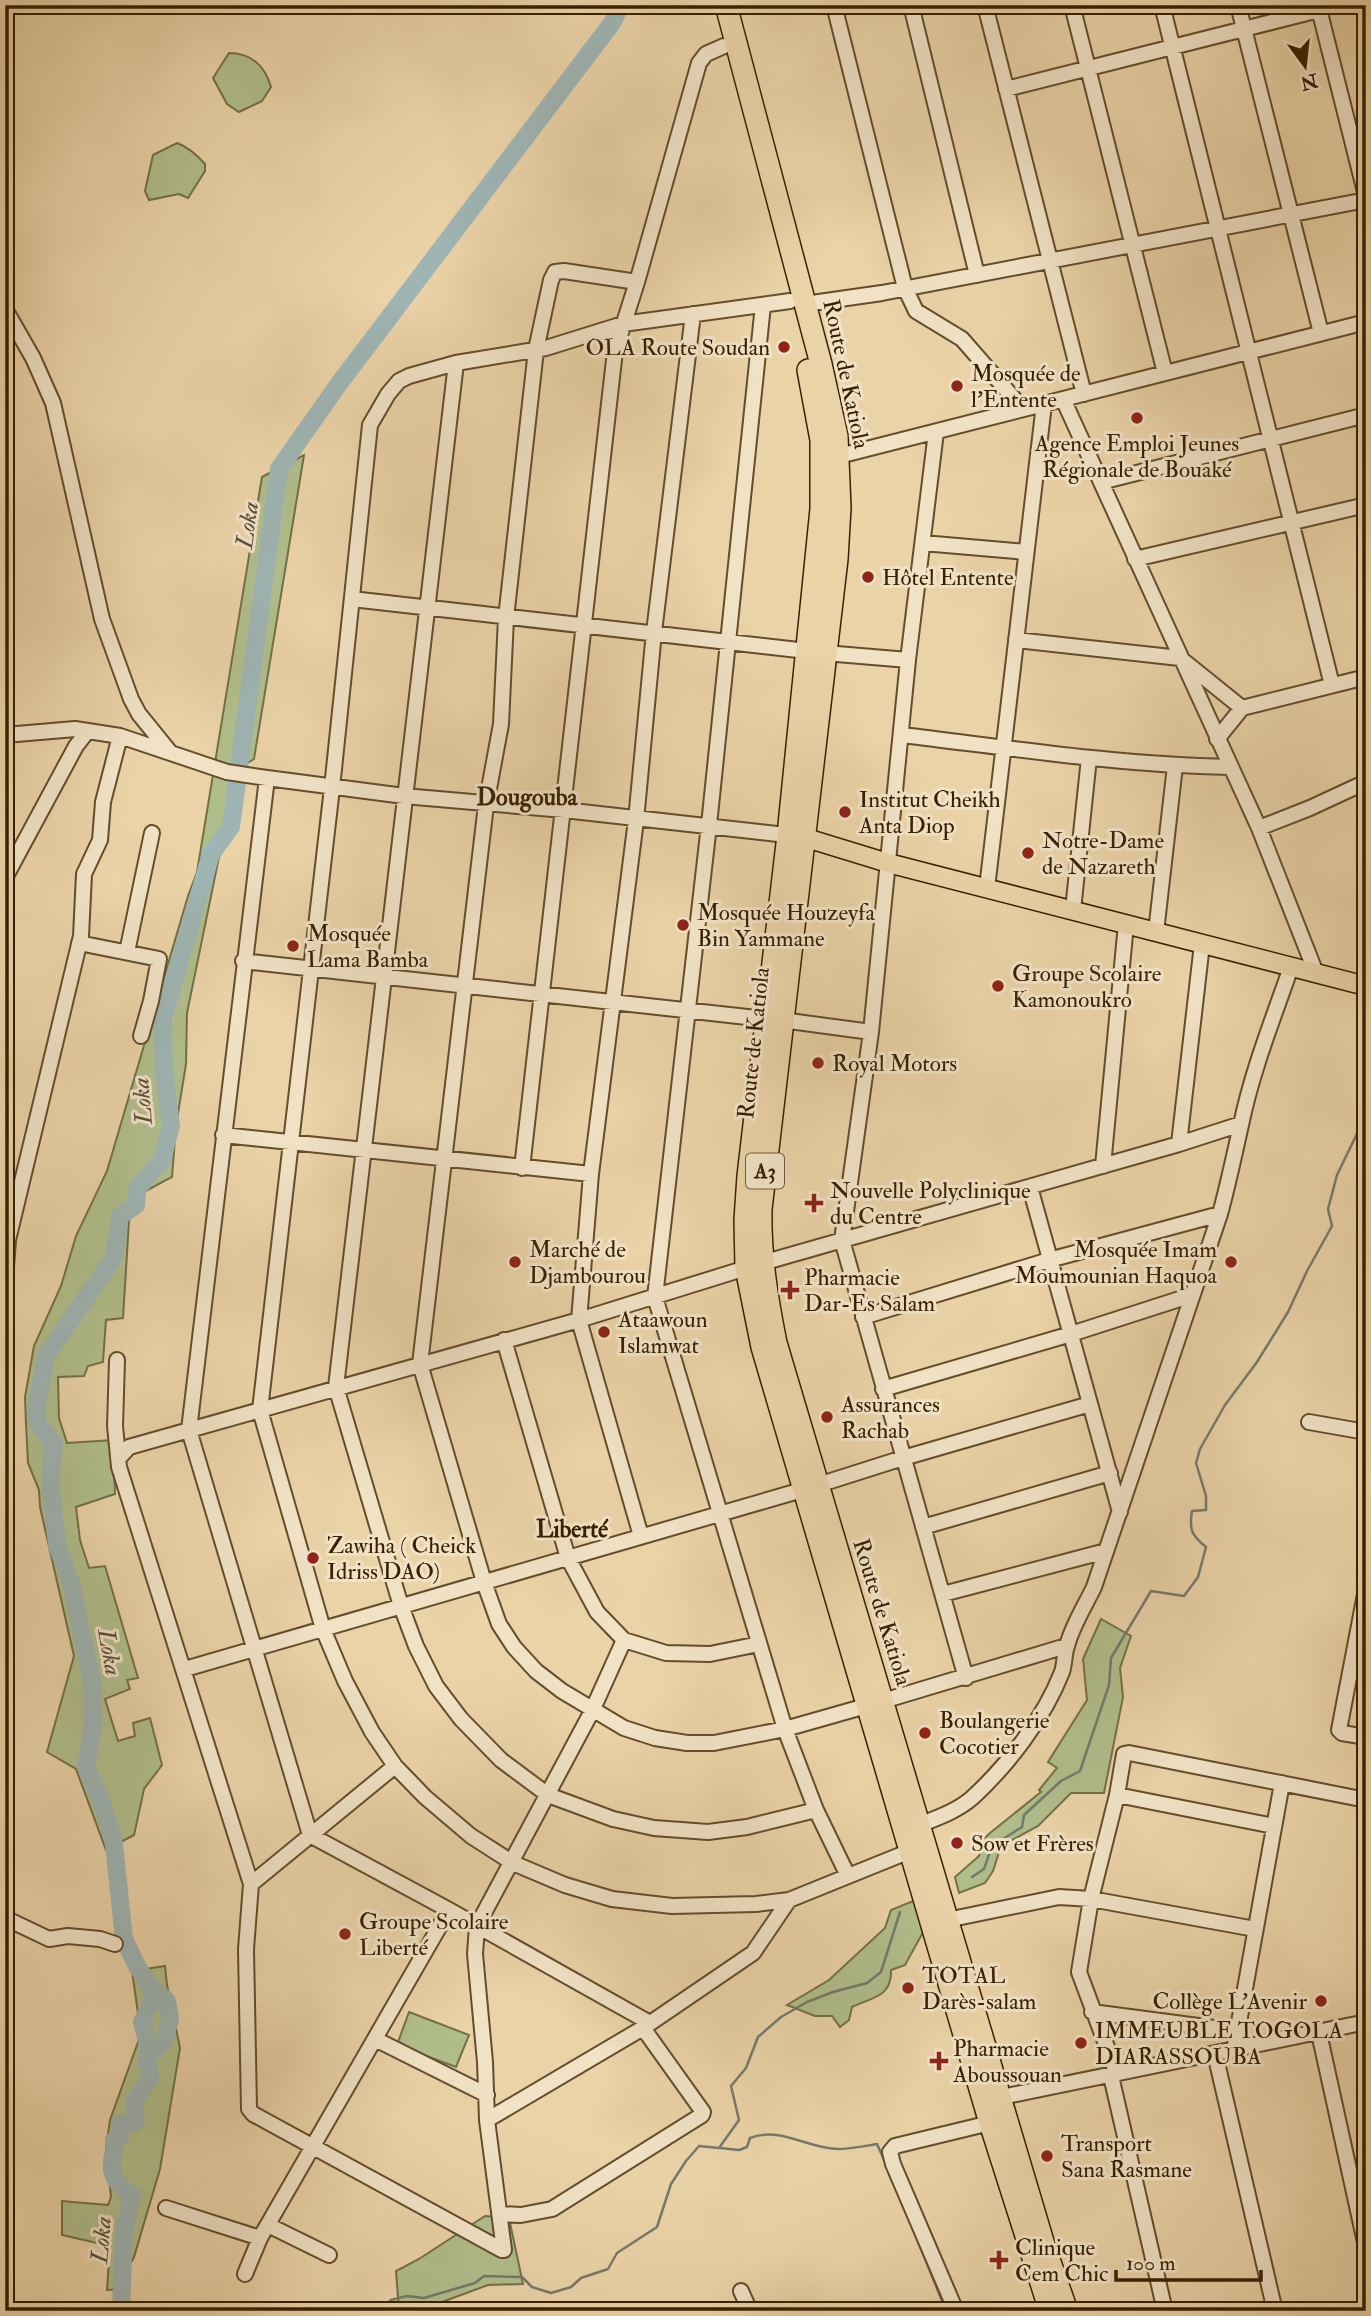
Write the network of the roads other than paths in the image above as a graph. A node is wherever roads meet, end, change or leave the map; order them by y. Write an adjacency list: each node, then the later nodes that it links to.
1 (713, 5): 11 (highway, Route de Katiola / A3)
2 (726, 5): 23 (highway, Route de Katiola / A3)
3 (834, 5): 22 (street)
4 (911, 5): 20 (street)
5 (985, 5): 14 (street)
6 (1072, 5): 13 (street)
7 (1163, 5): 12 (street)
8 (1238, 5): 10 (street)
9 (1319, 8): 10 (street); 15 (street)
10 (1244, 29): 12 (street); 16 (street)
11 (724, 46): 21 (street); 23 (highway, Route de Katiola / A3)
12 (1173, 47): 13 (street); 17 (street)
13 (1088, 68): 14 (street); 18 (street)
14 (1006, 89): 19 (street)
15 (1366, 198): 16 (street)
16 (1291, 215): 17 (street); 29 (street)
17 (1219, 228): 18 (street); 31 (street)
18 (1133, 243): 19 (street); 33 (street)
19 (1050, 259): 20 (street); 34 (street)
20 (977, 275): 22 (street)
21 (637, 282): 28 (street); 30 (street)
22 (905, 288): 23 (street); 37 (street)
23 (797, 302): 24 (street); 41 (highway, Route de Katiola / A3); 55 (highway, Route de Katiola / A3)
24 (763, 305): 26 (street); 54 (street)
25 (5, 309): 67 (street)
26 (693, 314): 28 (street); 52 (street)
27 (1366, 322): 29 (street)
28 (623, 324): 30 (street); 51 (street)
29 (1321, 333): 31 (street)
30 (536, 350): 32 (street); 50 (street)
31 (1249, 352): 33 (street); 40 (street)
32 (456, 363): 48 (street); 49 (street)
33 (1165, 373): 34 (street)
34 (1084, 394): 35 (street)
35 (1063, 399): 36 (street); 42 (street)
36 (1044, 404): 37 (street); 46 (street)
37 (1023, 409): 39 (street)
38 (1366, 415): 40 (street)
39 (936, 432): 41 (street); 45 (street)
40 (1271, 439): 42 (street); 44 (street)
41 (839, 456): 55 (highway, Route de Katiola / A3)
42 (1101, 482): 47 (street)
43 (1366, 505): 44 (street)
44 (1292, 522): 47 (street); 59 (street)
45 (923, 542): 46 (street); 57 (street)
46 (1026, 552): 53 (street)
47 (1135, 559): 56 (street)
48 (352, 599): 49 (street); 73 (street)
49 (426, 609): 50 (street); 74 (street)
50 (506, 618): 51 (street); 75 (street)
51 (585, 626): 52 (street); 76 (street)
52 (654, 632): 54 (street); 77 (street)
53 (1016, 640): 56 (street); 66 (street)
54 (728, 642): 55 (street); 78 (street)
55 (816, 652): 57 (street); 81 (highway, Route de Katiola / A3)
56 (1180, 658): 60 (street); 65 (street)
57 (908, 660): 63 (street)
58 (1366, 677): 59 (street)
59 (1332, 685): 60 (street)
60 (1242, 708): 65 (street)
61 (87, 732): 62 (street); 64 (street); 83 (street)
62 (5, 735)
63 (902, 735): 66 (street); 82 (street)
64 (120, 736): 67 (street); 88 (street)
65 (1217, 739): 70 (street)
66 (1004, 747): 68 (street); 84 (street)
67 (170, 752): 71 (street)
68 (1089, 758): 69 (street); 85 (street)
69 (1175, 766): 70 (street); 87 (street)
70 (1230, 767): 79 (street)
71 (267, 778): 73 (street); 91 (street)
72 (1366, 782): 79 (street)
73 (332, 788): 74 (street); 93 (street)
74 (404, 796): 75 (street); 95 (street)
75 (486, 805): 76 (street); 96 (street)
76 (565, 810): 77 (street); 98 (street)
77 (636, 820): 78 (street); 99 (street)
78 (709, 825): 81 (street); 100 (street)
79 (1259, 828): 94 (street)
80 (152, 833): 90 (street)
81 (795, 836): 82 (main road); 101 (highway, Route de Katiola / A3)
82 (888, 863): 84 (main road); 102 (street)
83 (5, 878)
84 (987, 888): 85 (main road)
85 (1073, 910): 86 (main road)
86 (1126, 924): 87 (main road); 110 (street)
87 (1156, 932): 89 (main road)
88 (79, 943): 90 (street); 118 (street)
89 (1202, 944): 92 (main road); 107 (street)
90 (127, 952): 103 (street)
91 (243, 961): 93 (street); 105 (street)
92 (1291, 967): 94 (main road); 104 (street)
93 (311, 969): 95 (street); 106 (street)
94 (1316, 973): 97 (main road)
95 (384, 977): 96 (street); 108 (street)
96 (464, 985): 98 (street); 109 (street)
97 (1366, 986)
98 (542, 994): 99 (street); 111 (street)
99 (612, 1001): 100 (street); 112 (street)
100 (688, 1010): 101 (street); 120 (street)
101 (774, 1020): 102 (street); 117 (highway, Route de Katiola / A3)
102 (871, 1032): 115 (street)
103 (141, 1036)
104 (1241, 1124): 107 (street); 114 (street)
105 (223, 1135): 106 (street); 132 (street)
106 (291, 1142): 108 (street); 130 (street)
107 (1179, 1144): 110 (street)
108 (364, 1150): 109 (street); 127 (street)
109 (444, 1159): 111 (street); 126 (street)
110 (1103, 1166): 113 (street)
111 (522, 1168): 112 (street)
112 (591, 1174): 122 (street)
113 (1030, 1187): 115 (street); 116 (street)
114 (1220, 1214): 116 (street); 119 (street)
115 (842, 1240): 117 (street); 121 (street)
116 (1049, 1260): 121 (street); 123 (street)
117 (754, 1265): 120 (street); 137 (highway, Route de Katiola / A3)
118 (5, 1280)
119 (1192, 1295): 123 (street); 138 (street)
120 (655, 1297): 122 (street); 139 (street)
121 (863, 1317): 128 (street)
122 (579, 1320): 124 (street); 141 (street)
123 (1071, 1334): 128 (street); 129 (street)
124 (505, 1340): 126 (street); 143 (street)
125 (117, 1360): 134 (street)
126 (420, 1364): 127 (street); 144 (street)
127 (337, 1387): 130 (street); 147 (street)
128 (883, 1390): 135 (street)
129 (1090, 1404): 135 (street); 136 (street)
130 (260, 1410): 132 (street); 148 (street)
131 (1309, 1422): 133 (street)
132 (189, 1430): 134 (street); 152 (street)
133 (1366, 1432)
134 (119, 1458): 153 (street)
135 (903, 1458): 137 (street); 140 (street)
136 (1110, 1473): 138 (street); 140 (street)
137 (810, 1487): 139 (street); 155 (highway, Route de Katiola / A3)
138 (1120, 1512): 142 (street)
139 (720, 1513): 141 (street); 150 (street)
140 (923, 1527): 146 (street)
141 (641, 1536): 143 (street)
142 (1106, 1551): 146 (street); 151 (street)
143 (568, 1558): 144 (street); 149 (street)
144 (484, 1582): 147 (street); 156 (street)
145 (1366, 1589): 158 (street)
146 (943, 1594): 154 (street)
147 (401, 1606): 148 (street); 161 (street)
148 (323, 1629): 152 (street); 159 (street)
149 (624, 1640): 150 (street); 156 (street)
150 (759, 1644): 157 (street)
151 (1066, 1646): 154 (street); 167 (street)
152 (254, 1649): 153 (street); 166 (street)
153 (185, 1669): 170 (street)
154 (966, 1678): 155 (street)
155 (874, 1704): 157 (street); 167 (highway, Route de Katiola / A3); 167 (highway, Route de Katiola / A3)
156 (592, 1710): 157 (street); 161 (street)
157 (785, 1729): 164 (street)
158 (1366, 1737)
159 (395, 1766): 166 (street); 168 (street)
160 (1282, 1783): 162 (street); 163 (street); 165 (street)
161 (548, 1795): 164 (street); 168 (street)
162 (1117, 1795): 165 (street); 171 (street)
163 (1366, 1800)
164 (816, 1810): 169 (street)
165 (1274, 1826): 177 (street)
166 (310, 1835): 170 (street); 173 (street)
167 (917, 1841): 169 (street); 175 (highway, Route de Katiola / A3); 189 (highway, Route de Katiola / A3)
168 (513, 1863): 172 (street); 176 (street)
169 (849, 1876): 172 (street)
170 (251, 1884): 192 (street)
171 (1091, 1899): 175 (street); 177 (street); 179 (street)
172 (789, 1900): 181 (street)
173 (449, 1910): 176 (street); 184 (street)
174 (5, 1919): 178 (street)
175 (947, 1920): 189 (highway, Route de Katiola / A3)
176 (477, 1926): 181 (street); 188 (street)
177 (1255, 1929): 182 (street)
178 (115, 1944)
179 (1092, 2012): 182 (street); 187 (street)
180 (1365, 2019): 183 (street)
181 (647, 2026): 190 (street); 194 (street)
182 (1236, 2031): 185 (street)
183 (1319, 2033): 185 (street); 197 (street)
184 (375, 2039): 188 (street); 192 (street)
185 (1234, 2050): 186 (street)
186 (1215, 2054): 187 (street); 206 (street)
187 (1114, 2075): 189 (street); 205 (street)
188 (488, 2095): 190 (street)
189 (992, 2099): 191 (highway, Route de Katiola / A3); 204 (highway, Route de Katiola / A3)
190 (488, 2120): 194 (street)
191 (990, 2123): 201 (street); 203 (highway, Route de Katiola / A3)
192 (313, 2145): 194 (street); 195 (street)
193 (166, 2208): 196 (street)
194 (500, 2214)
195 (268, 2225): 196 (street); 198 (street)
196 (260, 2238): 199 (street)
197 (1366, 2247)
198 (329, 2255)
199 (245, 2274)
200 (741, 2291): 202 (street)
201 (951, 2309)
202 (750, 2311)
203 (1050, 2311)
204 (1067, 2311)
205 (1165, 2311)
206 (1275, 2311)

